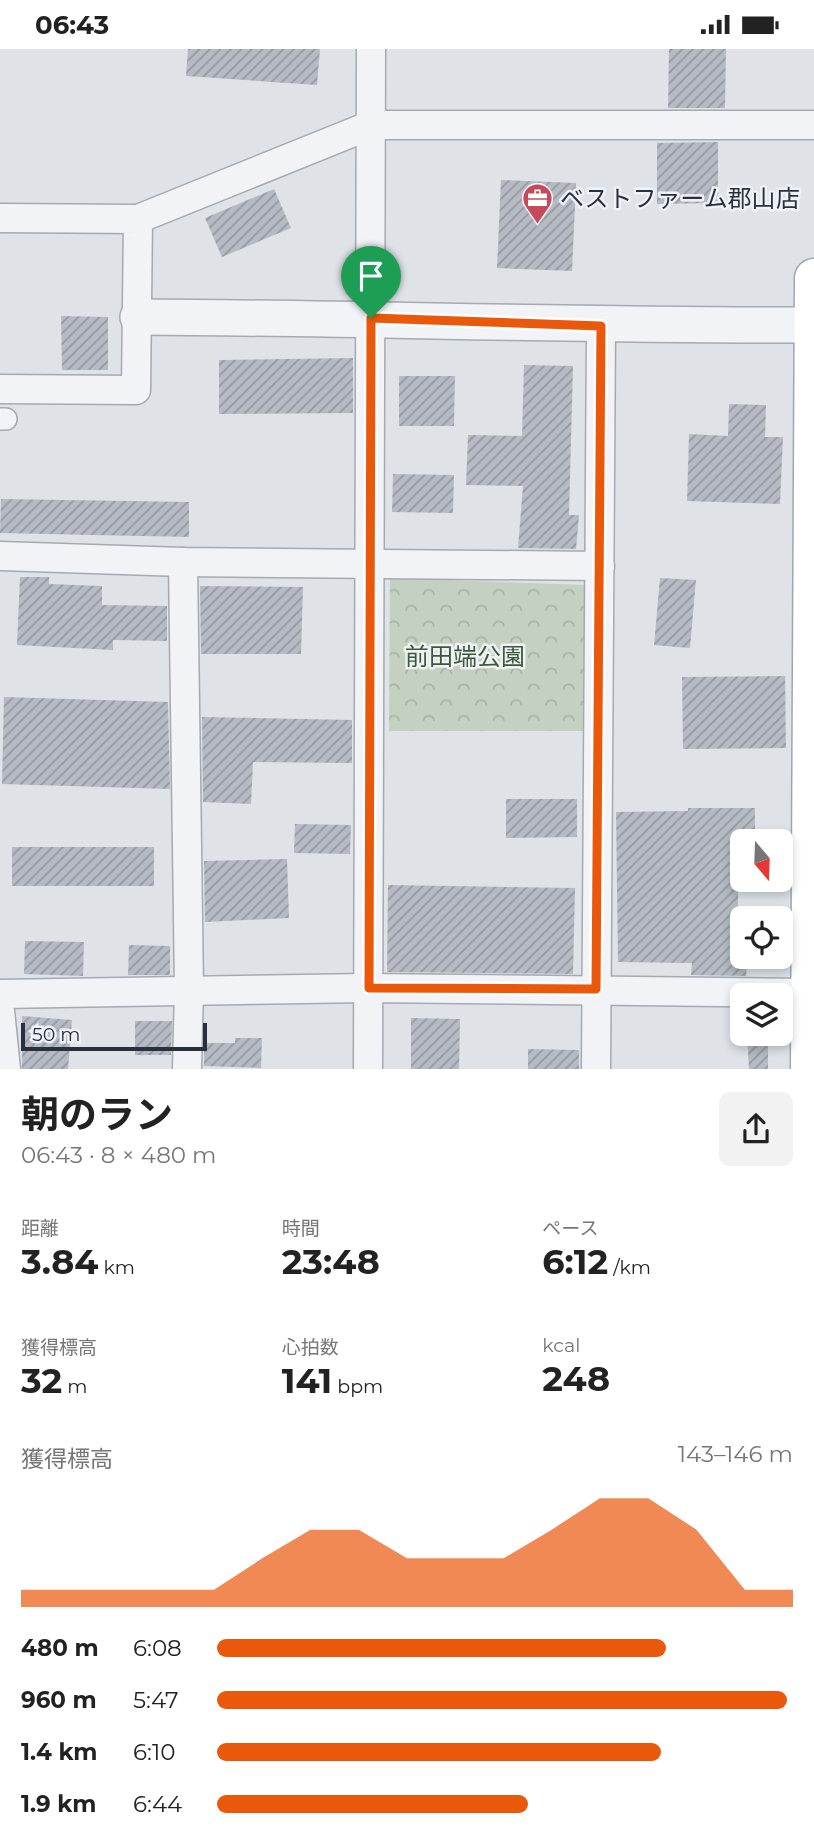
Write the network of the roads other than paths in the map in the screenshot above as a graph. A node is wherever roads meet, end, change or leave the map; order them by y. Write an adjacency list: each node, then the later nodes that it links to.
1 (371, 49): 2 (street)
2 (371, 125): 3 (street); 5 (street); 8 (street)
3 (814, 125)
4 (0, 218): 5 (street)
5 (138, 219): 7 (street)
6 (814, 278): 9 (main road)
7 (138, 317): 8 (street); 11 (street)
8 (371, 318): 10 (street); 13 (street)
9 (814, 325): 10 (street); 19 (main road)
10 (601, 326): 15 (street)
11 (0, 390)
12 (0, 556): 14 (street)
13 (370, 561): 14 (street); 15 (street); 16 (street)
14 (183, 562): 17 (street)
15 (600, 566): 18 (street)
16 (369, 988): 17 (street); 18 (street); 24 (street)
17 (189, 989): 20 (street); 23 (street)
18 (596, 989): 19 (street); 25 (street)
19 (812, 993): 26 (main road)
20 (0, 994)
21 (0, 1011): 22 (street)
22 (6, 1069)
23 (187, 1069)
24 (368, 1069)
25 (596, 1069)
26 (810, 1069)

